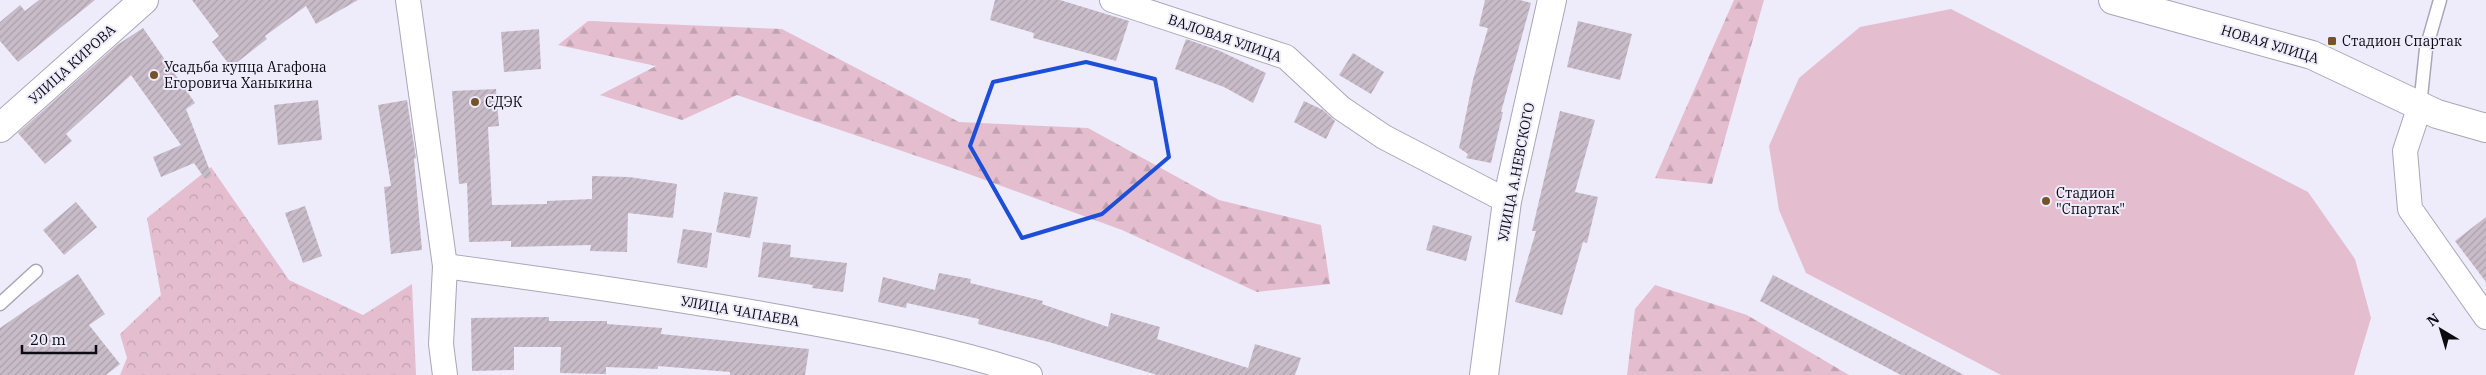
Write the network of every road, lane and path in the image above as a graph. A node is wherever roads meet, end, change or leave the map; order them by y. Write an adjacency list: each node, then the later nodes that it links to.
1 (144, 0): 8 (street, УЛИЦА КИРОВА)
2 (408, 0): 11 (street)
3 (1112, 0): 10 (street, ВАЛОВАЯ УЛИЦА)
4 (1552, 0): 10 (street, УЛИЦА А.НЕВСКОГО)
5 (2113, 0): 7 (street, НОВАЯ УЛИЦА)
6 (2440, 0): 7 (lane)
7 (2420, 106): 9 (street, НОВАЯ УЛИЦА); 14 (street)
8 (0, 128)
9 (2486, 128)
10 (1507, 201): 17 (street, УЛИЦА А.НЕВСКОГО)
11 (445, 266): 15 (street); 16 (street, УЛИЦА ЧАПАЕВА)
12 (36, 271): 13 (lane)
13 (0, 304)
14 (2486, 317)
15 (445, 375)
16 (1030, 375)
17 (1484, 375)

